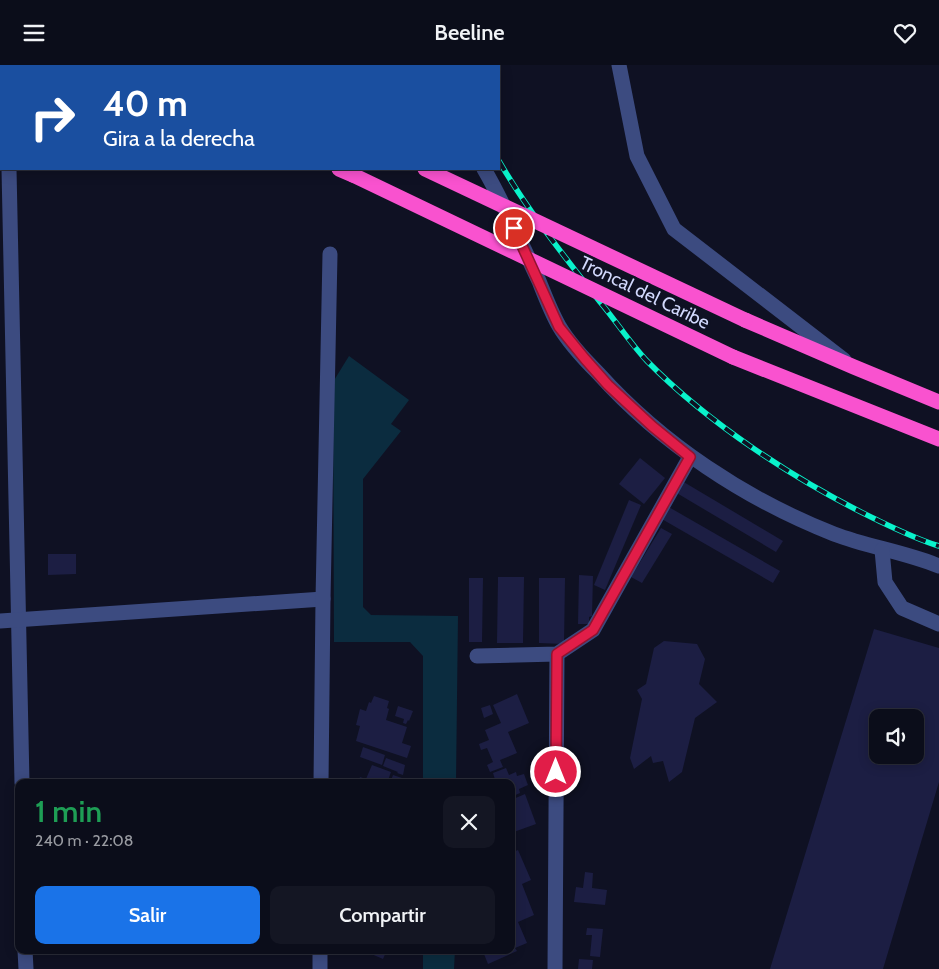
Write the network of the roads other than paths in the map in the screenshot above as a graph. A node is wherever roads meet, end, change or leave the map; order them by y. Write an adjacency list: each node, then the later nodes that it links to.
1 (619, 65): 7 (street)
2 (9, 170): 14 (street)
3 (428, 170): 7 (highway, Troncal del Caribe, bridge)
4 (485, 170): 10 (street)
5 (346, 172): 9 (highway, Troncal del Caribe, bridge)
6 (330, 254): 13 (street)
7 (854, 367): 8 (highway, Troncal del Caribe)
8 (939, 402)
9 (939, 439)
10 (690, 457): 11 (street); 17 (street)
11 (882, 550): 12 (street); 16 (street)
12 (939, 566)
13 (322, 599): 14 (street); 20 (street)
14 (18, 620): 15 (street); 19 (street)
15 (0, 621)
16 (939, 624)
17 (557, 654): 18 (street); 23 (street)
18 (477, 656)
19 (22, 779)
20 (321, 779)
21 (320, 954): 22 (street)
22 (320, 969)
23 (555, 969)

